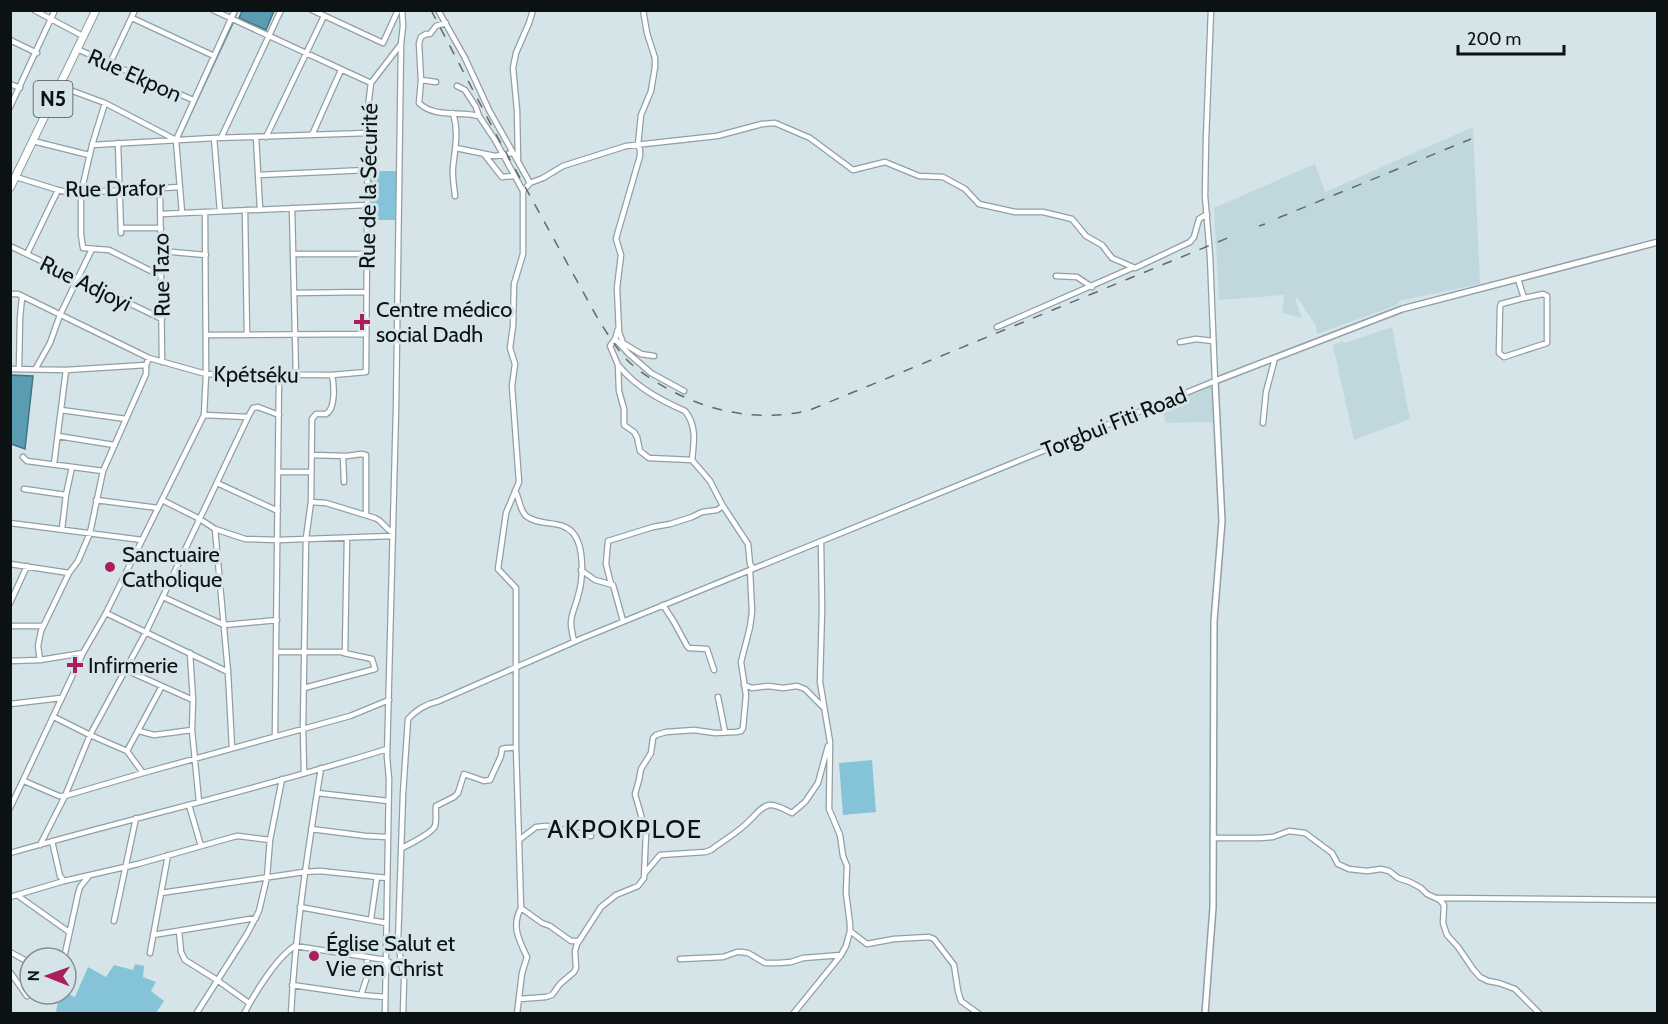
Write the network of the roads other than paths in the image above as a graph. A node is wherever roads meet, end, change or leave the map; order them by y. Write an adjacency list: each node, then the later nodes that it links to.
1 (34, 10): 16 (street)
2 (55, 10): 16 (street)
3 (94, 10): 19 (highway, N5)
4 (135, 10): 15 (street)
5 (213, 10): 17 (street)
6 (236, 10): 17 (street)
7 (281, 10): 20 (street)
8 (312, 10): 14 (street)
9 (400, 10): 14 (street); 22 (street)
10 (532, 10): 57 (street)
11 (643, 10): 51 (street)
12 (1211, 10): 79 (street)
13 (440, 12): 18 (street)
14 (324, 16): 25 (street)
15 (132, 18): 26 (street); 27 (street)
16 (50, 19): 19 (street); 24 (street)
17 (232, 19): 20 (street); 26 (street)
18 (446, 23): 29 (street); 53 (street)
19 (81, 35): 23 (highway, N5); 61 (highway, N5)
20 (269, 36): 25 (street); 46 (street)
21 (10, 40): 24 (street)
22 (401, 44): 31 (street, Rue de la Sécurité); 162 (street)
23 (77, 49): 27 (street, Rue Ekpon); 33 (highway, N5)
24 (37, 52): 35 (street)
25 (306, 53): 28 (street); 44 (street)
26 (214, 56): 36 (street)
27 (110, 63): 36 (street, Rue Ekpon)
28 (341, 70): 31 (street); 42 (street)
29 (421, 80): 30 (street); 39 (street)
30 (436, 82)
31 (370, 83): 41 (street, Rue de la Sécurité)
32 (10, 84): 35 (street)
33 (59, 86): 37 (street); 48 (highway, N5)
34 (457, 86): 40 (street)
35 (20, 88): 38 (street)
36 (193, 100): 47 (street)
37 (105, 103): 47 (street); 50 (street)
38 (10, 107)
39 (453, 113): 40 (street); 52 (street)
40 (479, 116): 55 (street)
41 (368, 134): 42 (street); 58 (street, Rue de la Sécurité)
42 (312, 135): 44 (street)
43 (256, 137): 44 (street); 46 (street); 59 (street)
44 (266, 137)
45 (214, 138): 46 (street); 47 (street); 75 (street)
46 (221, 138)
47 (176, 140): 49 (street); 63 (street)
48 (33, 141): 56 (street); 61 (highway, N5)
49 (118, 143): 50 (street); 67 (street)
50 (92, 145): 56 (street)
51 (638, 146): 62 (street); 89 (street); 102 (street)
52 (456, 148): 54 (street); 70 (street)
53 (513, 153): 55 (street); 57 (street)
54 (484, 154): 55 (street); 60 (street)
55 (502, 155): 60 (street)
56 (89, 156): 69 (street)
57 (518, 162): 62 (street)
58 (367, 170): 59 (street); 71 (street, Rue de la Sécurité)
59 (258, 175): 74 (street)
60 (514, 176): 68 (street)
61 (13, 178): 64 (highway, N5); 66 (street, Rue Drafor)
62 (530, 183): 68 (street)
63 (180, 187): 65 (street, Rue Drafor); 77 (street)
64 (10, 188)
65 (160, 188): 67 (street, Rue Drafor); 78 (street, Rue Tazo)
66 (57, 190): 69 (street, Rue Drafor); 85 (street)
67 (120, 190): 69 (street, Rue Drafor); 80 (street)
68 (523, 191): 148 (street)
69 (81, 193): 83 (street)
70 (454, 196)
71 (367, 205): 72 (street); 87 (street, Rue de la Sécurité)
72 (292, 208): 74 (street); 86 (street)
73 (245, 210): 74 (street); 75 (street); 106 (street)
74 (260, 210)
75 (220, 211): 76 (street)
76 (205, 212): 77 (street); 88 (street)
77 (182, 213): 78 (street)
78 (161, 214): 80 (street, Rue Tazo)
79 (1207, 214): 89 (street); 109 (street)
80 (161, 228): 84 (street, Rue Tazo)
81 (1658, 242): 93 (street, Torgbui Fiti Road)
82 (10, 246): 85 (street, Rue Adjoyi)
83 (92, 249): 90 (street); 92 (street)
84 (161, 251): 88 (street); 90 (street, Rue Tazo)
85 (27, 254): 92 (street, Rue Adjoyi)
86 (293, 254): 87 (street); 96 (street)
87 (367, 254): 95 (street, Rue de la Sécurité)
88 (206, 255): 105 (street)
89 (1134, 268): 94 (street)
90 (162, 276): 101 (street, Rue Tazo)
91 (1056, 276): 94 (street)
92 (78, 279): 100 (street); 101 (street, Rue Adjoyi)
93 (1518, 279): 99 (street); 113 (street, Torgbui Fiti Road)
94 (1092, 287): 103 (street)
95 (366, 292): 96 (street); 104 (street, Rue de la Sécurité)
96 (294, 293): 107 (street)
97 (10, 294): 98 (street, Kpétséku)
98 (22, 297): 100 (street, Kpétséku); 119 (street)
99 (1524, 298): 99 (street)
100 (60, 315): 112 (street, Kpétséku); 117 (street)
101 (162, 320): 114 (street, Rue Tazo)
102 (619, 327): 108 (street); 111 (street)
103 (997, 327)
104 (366, 334): 107 (street); 121 (street, Rue de la Sécurité)
105 (206, 335): 106 (street); 122 (street)
106 (247, 335): 107 (street)
107 (295, 335): 125 (street)
108 (615, 339): 115 (street); 127 (street)
109 (1213, 341): 110 (street); 126 (street)
110 (1180, 342)
111 (654, 356)
112 (149, 358): 114 (street, Kpétséku); 116 (street)
113 (1275, 358): 126 (street, Torgbui Fiti Road); 133 (street)
114 (162, 362): 122 (street, Kpétséku)
115 (618, 364): 139 (street); 139 (street)
116 (147, 365): 120 (street); 132 (street)
117 (36, 368): 119 (street); 120 (street)
118 (10, 369): 119 (street)
119 (19, 369)
120 (66, 369): 128 (street)
121 (366, 372): 123 (street, Kpétséku)
122 (206, 374): 124 (street, Kpétséku); 129 (street)
123 (333, 375): 125 (street, Kpétséku); 136 (street)
124 (279, 376): 125 (street, Kpétséku); 130 (street)
125 (296, 376)
126 (1215, 381): 167 (street, Torgbui Fiti Road); 239 (street)
127 (684, 391)
128 (61, 410): 132 (street); 134 (street)
129 (204, 415): 131 (street); 151 (street)
130 (279, 415): 131 (street); 143 (street)
131 (248, 417): 146 (street)
132 (126, 419): 135 (street)
133 (1263, 423)
134 (58, 436): 135 (street); 140 (street)
135 (114, 445): 142 (street)
136 (312, 455): 137 (street); 144 (street)
137 (343, 456): 145 (street); 156 (street)
138 (23, 457): 140 (street)
139 (692, 460): 153 (street)
140 (54, 464): 141 (street)
141 (72, 467): 142 (street); 149 (street)
142 (103, 471): 150 (street)
143 (278, 472): 144 (street); 155 (street)
144 (311, 472): 152 (street)
145 (344, 482)
146 (217, 483): 155 (street); 157 (street)
147 (24, 489): 149 (street)
148 (515, 491): 171 (street); 192 (street)
149 (66, 495): 159 (street)
150 (96, 500): 154 (street); 161 (street)
151 (162, 500): 154 (street); 157 (street)
152 (311, 502): 156 (street); 163 (street)
153 (723, 506): 170 (street); 173 (street)
154 (158, 508): 165 (street)
155 (278, 511): 166 (street)
156 (366, 515): 162 (street)
157 (200, 519): 160 (street); 174 (street)
158 (10, 523): 159 (street)
159 (62, 529): 161 (street)
160 (215, 529): 166 (street); 180 (street)
161 (90, 533): 165 (street); 172 (street)
162 (392, 534): 164 (street); 206 (street)
163 (306, 538): 164 (street); 166 (street); 188 (street)
164 (347, 538): 189 (street)
165 (142, 540): 177 (street)
166 (278, 540): 178 (street)
167 (821, 541): 170 (street, Torgbui Fiti Road); 198 (street)
168 (10, 564): 169 (street)
169 (27, 566): 172 (street); 175 (street)
170 (751, 569): 176 (street, Torgbui Fiti Road); 196 (street)
171 (581, 570): 173 (street); 184 (street)
172 (69, 573): 182 (street)
173 (611, 584): 179 (street)
174 (163, 597): 180 (street); 183 (street)
175 (10, 603)
176 (663, 606): 179 (street, Torgbui Fiti Road); 194 (street)
177 (106, 614): 183 (street); 186 (street)
178 (277, 620): 180 (street); 185 (street)
179 (623, 621): 184 (street, Torgbui Fiti Road)
180 (224, 625): 195 (street)
181 (10, 626): 182 (street)
182 (43, 626): 190 (street)
183 (146, 632): 187 (street); 193 (street)
184 (574, 642): 192 (street, Torgbui Fiti Road)
185 (276, 652): 188 (street); 215 (street)
186 (83, 653): 190 (street); 204 (street)
187 (190, 653): 195 (street); 205 (street)
188 (305, 653): 189 (street); 200 (street)
189 (344, 653): 200 (street)
190 (40, 660): 191 (street)
191 (10, 661)
192 (517, 666): 217 (street); 245 (street, Torgbui Fiti Road)
193 (126, 670): 197 (street); 214 (street)
194 (714, 670)
195 (228, 672): 218 (street)
196 (744, 685): 199 (street); 202 (street)
197 (162, 686): 205 (street); 212 (street)
198 (820, 686): 201 (street); 208 (street)
199 (752, 687): 201 (street); 202 (street)
200 (304, 688): 210 (street)
201 (806, 690): 208 (street)
202 (746, 695): 213 (street)
203 (718, 697): 213 (street)
204 (61, 698): 207 (street); 209 (street)
205 (193, 700): 211 (street)
206 (388, 700): 210 (street); 219 (street)
207 (10, 704)
208 (824, 709): 216 (street)
209 (54, 717): 214 (street); 226 (street)
210 (303, 728): 215 (street); 224 (street)
211 (192, 730): 212 (street); 221 (street)
212 (139, 731): 220 (street)
213 (726, 732): 252 (street)
214 (90, 735): 220 (street); 230 (street)
215 (275, 736): 218 (street)
216 (830, 742): 252 (street); 270 (street)
217 (516, 747): 241 (street); 245 (street)
218 (232, 748): 221 (street)
219 (387, 748): 222 (street); 231 (street)
220 (127, 751): 223 (street)
221 (194, 758): 223 (street); 232 (street)
222 (321, 768): 224 (street); 228 (street)
223 (143, 773): 230 (street)
224 (304, 773): 225 (street)
225 (282, 779): 232 (street); 240 (street)
226 (24, 781): 227 (street); 230 (street)
227 (18, 792): 229 (street); 234 (street)
228 (317, 793): 231 (street); 236 (street)
229 (10, 795)
230 (66, 796): 243 (street)
231 (388, 801): 238 (street)
232 (199, 802): 233 (street)
233 (189, 805): 235 (street); 244 (street)
234 (10, 808)
235 (135, 818): 242 (street); 247 (street)
236 (311, 829): 238 (street); 251 (street)
237 (591, 836): 241 (street)
238 (387, 837): 256 (street)
239 (1214, 837): 261 (street); 296 (street)
240 (270, 840): 244 (street); 255 (street)
241 (519, 840): 264 (street)
242 (52, 841): 243 (street); 257 (street)
243 (40, 845): 246 (street)
244 (201, 846): 248 (street)
245 (402, 848): 281 (street, Torgbui Fiti Road)
246 (10, 853)
247 (129, 854): 249 (street); 250 (street)
248 (168, 855): 249 (street); 258 (street)
249 (138, 864): 250 (street)
250 (126, 867): 253 (street); 267 (street)
251 (304, 872): 254 (street); 255 (street); 263 (street)
252 (645, 873): 273 (street)
253 (88, 877): 257 (street); 271 (street)
254 (377, 877): 256 (street); 266 (street)
255 (267, 878): 258 (street); 265 (street)
256 (387, 878): 268 (street)
257 (64, 881): 259 (street)
258 (161, 893): 272 (street)
259 (17, 895): 260 (street); 271 (street)
260 (10, 897)
261 (1437, 898): 262 (street); 297 (street)
262 (1658, 900)
263 (300, 907): 266 (street); 275 (street)
264 (521, 908): 273 (street); 286 (street)
265 (256, 918): 269 (street); 282 (street)
266 (371, 919): 268 (street)
267 (114, 921)
268 (386, 923): 280 (street)
269 (179, 931): 272 (street); 282 (street)
270 (850, 931): 277 (street); 295 (street)
271 (69, 932): 274 (street)
272 (153, 935): 276 (street)
273 (578, 941): 286 (street)
274 (66, 946)
275 (295, 946): 278 (street); 283 (street); 287 (street)
276 (150, 953)
277 (840, 955): 279 (street); 294 (street)
278 (367, 957): 280 (street); 284 (street)
279 (681, 959)
280 (386, 960): 281 (street); 285 (street)
281 (401, 963): 292 (street, Torgbui Fiti Road)
282 (217, 980): 287 (street); 288 (street)
283 (292, 985): 284 (street); 290 (street)
284 (361, 995): 285 (street)
285 (385, 997): 291 (street)
286 (519, 999): 293 (street)
287 (249, 1002): 289 (street)
288 (196, 1014)
289 (244, 1014)
290 (291, 1014)
291 (385, 1014)
292 (403, 1014)
293 (517, 1014)
294 (793, 1014)
295 (979, 1014)
296 (1205, 1014)
297 (1540, 1014)

